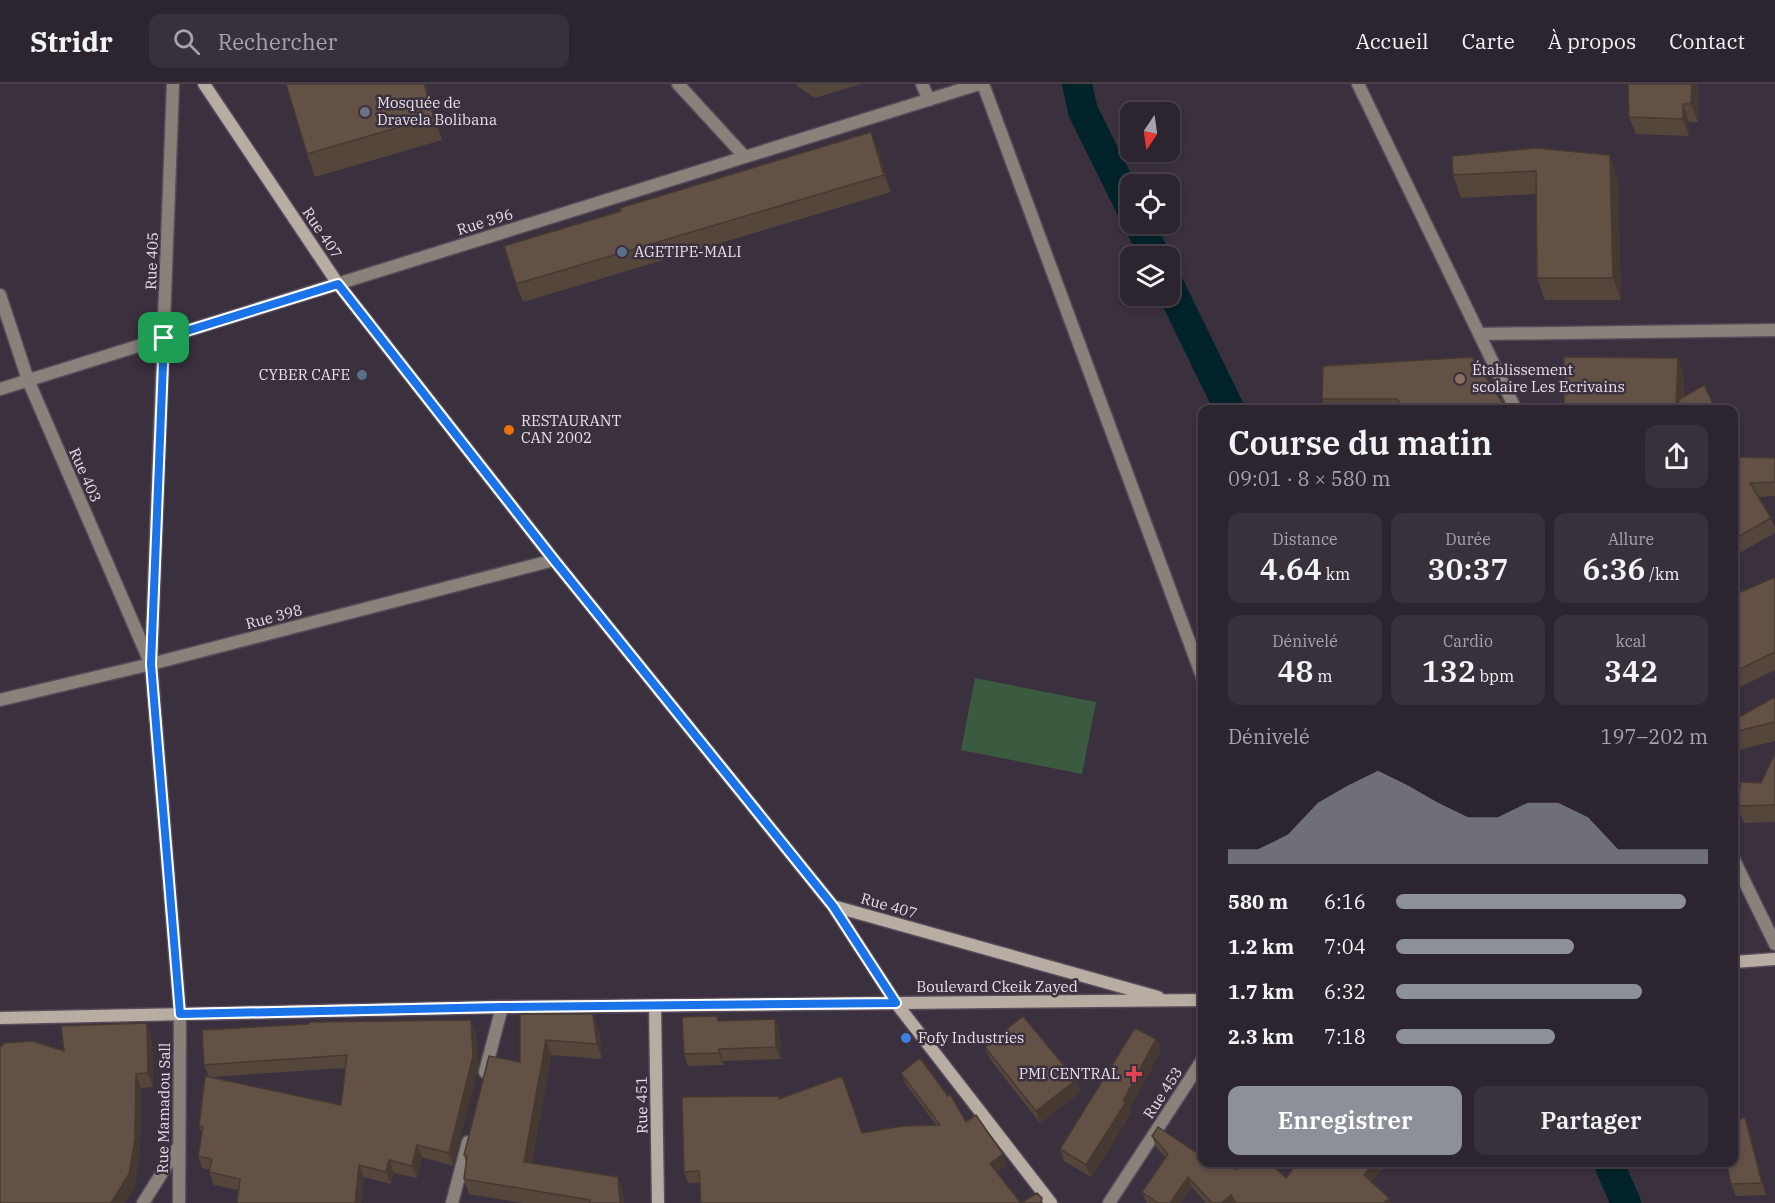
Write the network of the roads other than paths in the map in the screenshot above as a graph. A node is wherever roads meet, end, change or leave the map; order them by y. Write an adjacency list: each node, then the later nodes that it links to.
1 (172, 84): 13 (street, Rue 405)
2 (204, 84): 9 (main road, Rue 407)
3 (678, 84): 8 (street)
4 (922, 84): 7 (street)
5 (981, 84): 7 (street, Rue 396); 19 (street)
6 (1358, 84): 12 (street)
7 (929, 100): 8 (street, Rue 396)
8 (745, 157): 9 (street, Rue 396)
9 (338, 284): 13 (street, Rue 396); 17 (main road, Rue 407)
10 (0, 295): 14 (street, Rue 403)
11 (1775, 330): 12 (street)
12 (1479, 334): 16 (street)
13 (164, 338): 14 (street, Rue 396); 18 (street, Rue 405)
14 (27, 380): 15 (street, Rue 396); 18 (street, Rue 403)
15 (0, 389)
16 (1514, 405)
17 (554, 560): 18 (street, Rue 398); 22 (main road, Rue 407)
18 (151, 664): 20 (street, Rue 398); 31 (street, Rue 405)
19 (1198, 666)
20 (0, 700)
21 (1738, 868): 23 (street)
22 (833, 906): 27 (main road, Rue 407); 28 (main road)
23 (1775, 944)
24 (1775, 959): 25 (main road)
25 (1738, 962)
26 (1198, 1000): 27 (main road, Boulevard Ckeik Zayed)
27 (1171, 1001): 28 (main road, Boulevard Ckeik Zayed)
28 (896, 1003): 29 (main road, Boulevard Ckeik Zayed); 41 (main road)
29 (655, 1006): 30 (main road, Boulevard Ckeik Zayed); 40 (main road, Rue 451)
30 (502, 1007): 31 (main road, Boulevard Ckeik Zayed); 34 (street)
31 (180, 1014): 32 (main road, Boulevard Ckeik Zayed); 36 (street, Rue Mamadou Sall)
32 (0, 1018)
33 (1198, 1067): 42 (street, Rue 453)
34 (481, 1088)
35 (470, 1134): 39 (street)
36 (178, 1146): 37 (street); 38 (street, Rue Mamadou Sall)
37 (143, 1203)
38 (178, 1203)
39 (452, 1203)
40 (658, 1203)
41 (1051, 1203)
42 (1109, 1203)

